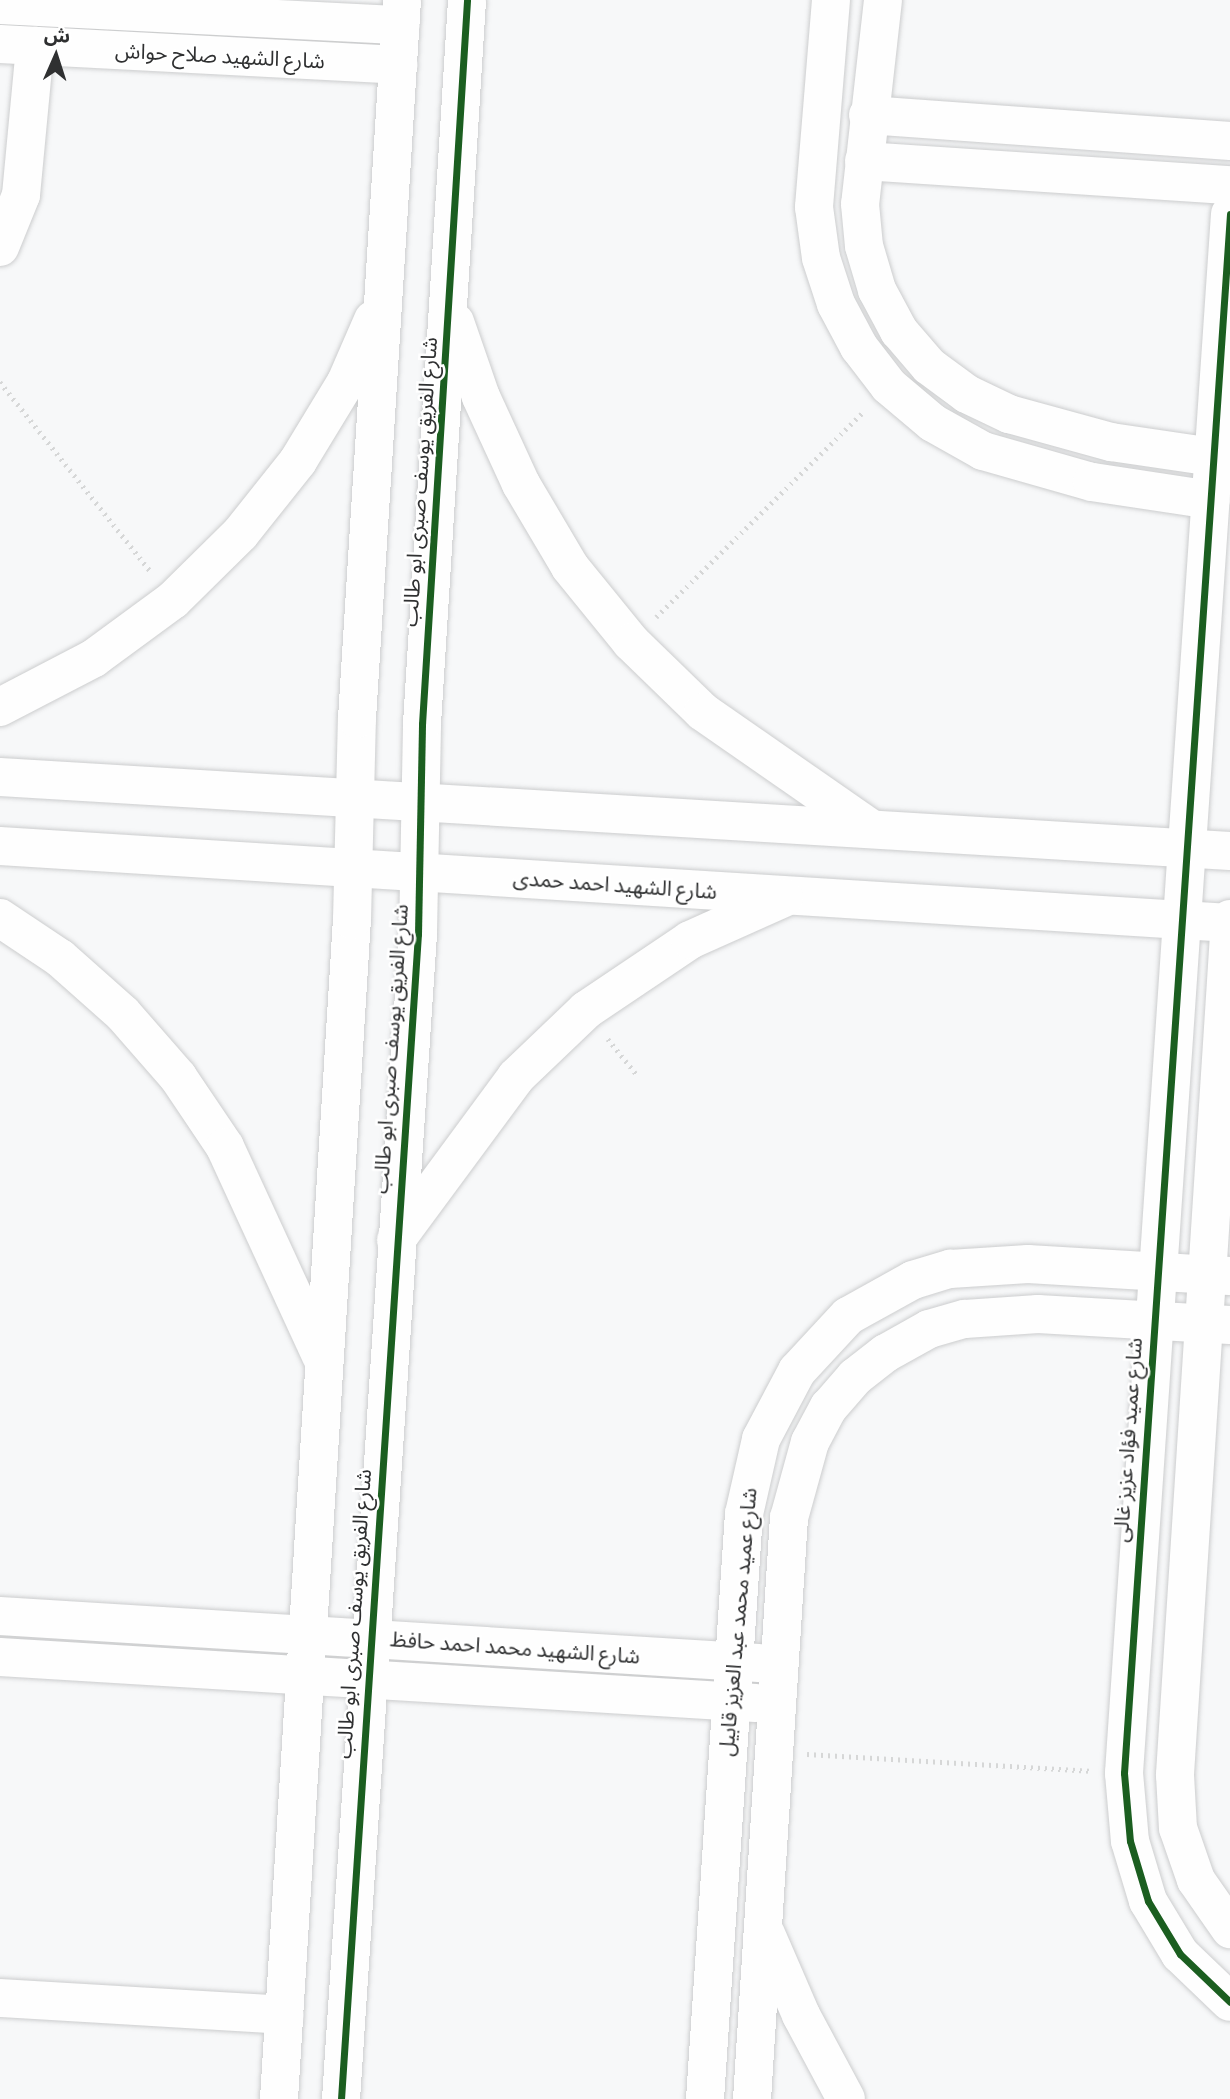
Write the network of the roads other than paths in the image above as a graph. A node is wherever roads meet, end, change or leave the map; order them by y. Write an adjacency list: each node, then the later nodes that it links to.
1 (467, 0): 15 (street, شارع الفريق يوسف صبرى ابو طالب)
2 (831, 0): 17 (street)
3 (883, 0): 8 (street)
4 (0, 5): 5 (street, شارع الشهيد صلاح حواش)
5 (401, 12): 7 (street, شارع الفريق يوسف صبرى ابو طالب)
6 (18, 45): 7 (street, شارع الشهيد صلاح حواش); 13 (street)
7 (398, 65): 14 (street, شارع الفريق يوسف صبرى ابو طالب)
8 (868, 115): 9 (street); 10 (street)
9 (1230, 141)
10 (864, 161): 11 (street); 16 (street)
11 (1230, 185)
12 (1230, 214): 16 (street, شارع عميد فؤاد عزيز غالى)
13 (0, 247)
14 (384, 296): 18 (street); 20 (street, شارع الفريق يوسف صبرى ابو طالب)
15 (449, 304): 21 (street, شارع الفريق يوسف صبرى ابو طالب); 22 (street)
16 (1213, 457): 17 (street, شارع عميد فؤاد عزيز غالى)
17 (1211, 500): 24 (street, شارع عميد فؤاد عزيز غالى)
18 (0, 708)
19 (0, 777): 20 (street)
20 (354, 798): 21 (street); 26 (street, شارع الفريق يوسف صبرى ابو طالب)
21 (419, 802): 22 (street); 27 (street, شارع الفريق يوسف صبرى ابو طالب)
22 (871, 829): 24 (street)
23 (0, 846): 26 (street, شارع الشهيد احمد حمدى)
24 (1186, 848): 25 (street); 30 (street, شارع عميد فؤاد عزيز غالى)
25 (1230, 851)
26 (353, 869): 27 (street, شارع الشهيد احمد حمدى); 37 (street, شارع الفريق يوسف صبرى ابو طالب)
27 (418, 873): 28 (street, شارع الشهيد احمد حمدى); 32 (street, شارع الفريق يوسف صبرى ابو طالب)
28 (788, 896): 30 (street, شارع الشهيد احمد حمدى); 32 (street)
29 (0, 918): 37 (street)
30 (1181, 920): 31 (street, شارع الشهيد احمد حمدى); 33 (street, شارع عميد فؤاد عزيز غالى)
31 (1230, 922): 34 (street)
32 (395, 1242): 40 (street, شارع الفريق يوسف صبرى ابو طالب)
33 (1156, 1272): 34 (street, شارع عميد محمد عبد العزيز قابيل); 35 (street, شارع عميد فؤاد عزيز غالى); 42 (street, شارع عميد محمد عبد العزيز قابيل)
34 (1219, 1276): 36 (street)
35 (1153, 1321): 36 (street, شارع عميد محمد عبد العزيز قابيل); 43 (street, شارع عميد محمد عبد العزيز قابيل); 51 (street, شارع عميد فؤاد عزيز غالى)
36 (1217, 1325): 49 (street)
37 (324, 1363): 39 (street, شارع الفريق يوسف صبرى ابو طالب)
38 (0, 1616): 39 (street, شارع الشهيد محمد احمد حافظ)
39 (308, 1635): 40 (street, شارع الشهيد محمد احمد حافظ); 44 (street, شارع الفريق يوسف صبرى ابو طالب)
40 (369, 1639): 42 (street, شارع الشهيد محمد احمد حافظ); 45 (street, شارع الفريق يوسف صبرى ابو طالب)
41 (0, 1657): 44 (street, شارع الشهيد محمد احمد حافظ)
42 (734, 1662): 43 (street, شارع الشهيد محمد احمد حافظ); 46 (street, شارع عميد محمد عبد العزيز قابيل)
43 (778, 1665): 47 (street, شارع عميد محمد عبد العزيز قابيل)
44 (305, 1676): 45 (street, شارع الشهيد محمد احمد حافظ); 52 (street, شارع الفريق يوسف صبرى ابو طالب)
45 (367, 1679): 46 (street, شارع الشهيد محمد احمد حافظ); 54 (street, شارع الفريق يوسف صبرى ابو طالب)
46 (731, 1701): 47 (street, شارع الشهيد محمد احمد حافظ); 55 (street, شارع عميد محمد عبد العزيز قابيل)
47 (776, 1704): 48 (street, شارع عميد محمد عبد العزيز قابيل)
48 (762, 1926): 56 (street, شارع عميد محمد عبد العزيز قابيل); 57 (street)
49 (1230, 1929)
50 (0, 1998): 52 (street)
51 (1230, 2002)
52 (284, 2015): 53 (street, شارع الفريق يوسف صبرى ابو طالب)
53 (279, 2099)
54 (341, 2099)
55 (705, 2099)
56 (752, 2099)
57 (846, 2099)

